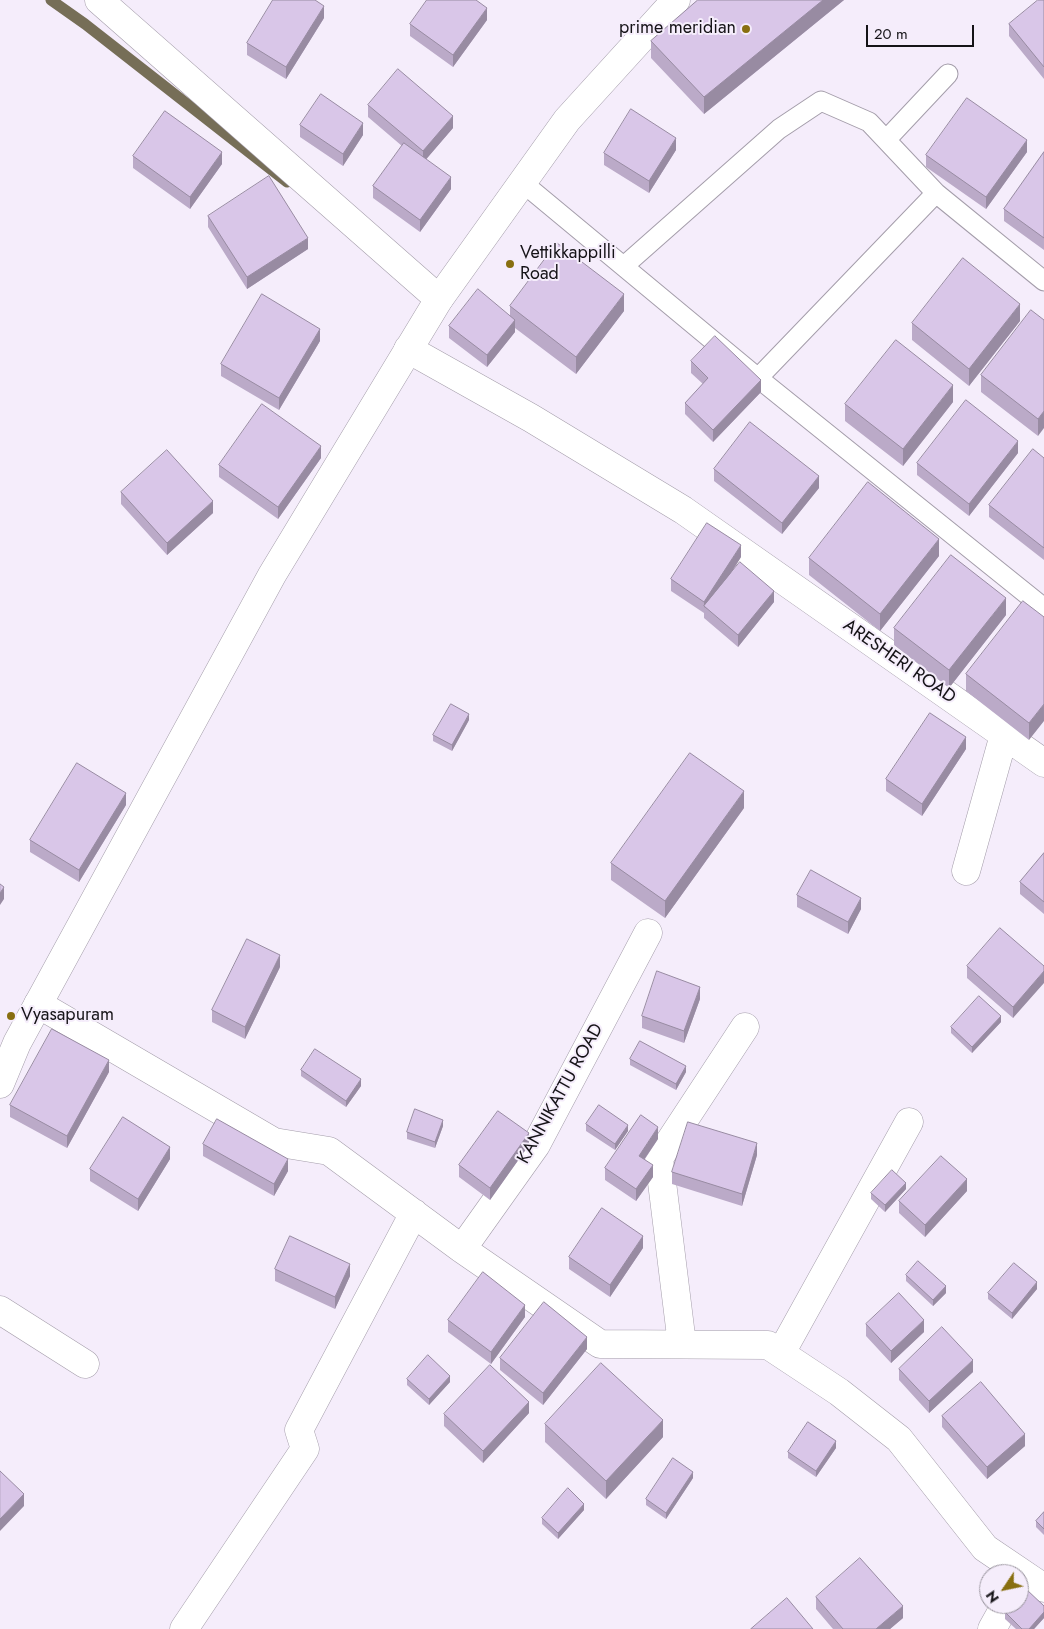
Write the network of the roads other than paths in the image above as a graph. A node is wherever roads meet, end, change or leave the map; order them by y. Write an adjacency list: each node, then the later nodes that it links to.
1 (99, 0): 9 (street)
2 (676, 0): 5 (street)
3 (948, 74): 4 (lane)
4 (886, 140): 6 (lane); 7 (lane)
5 (523, 183): 7 (lane); 9 (street)
6 (936, 193): 8 (lane); 11 (lane)
7 (624, 266): 11 (lane)
8 (1044, 281)
9 (439, 299): 10 (street)
10 (408, 350): 13 (street, ARESHERI ROAD); 17 (street)
11 (758, 378): 12 (lane)
12 (1044, 608)
13 (1004, 735): 14 (street, ARESHERI ROAD); 15 (street)
14 (1044, 763)
15 (966, 871)
16 (648, 933): 22 (street, KANNIKATTU ROAD)
17 (38, 1004): 19 (street); 21 (street)
18 (745, 1027): 24 (street)
19 (0, 1084)
20 (909, 1122): 25 (street)
21 (414, 1213): 22 (street); 29 (street)
22 (462, 1248): 24 (street)
23 (0, 1310): 26 (street)
24 (682, 1344): 25 (street)
25 (781, 1353): 27 (street)
26 (85, 1364)
27 (1007, 1564)
28 (1000, 1614): 30 (street)
29 (184, 1629)
30 (992, 1629)

